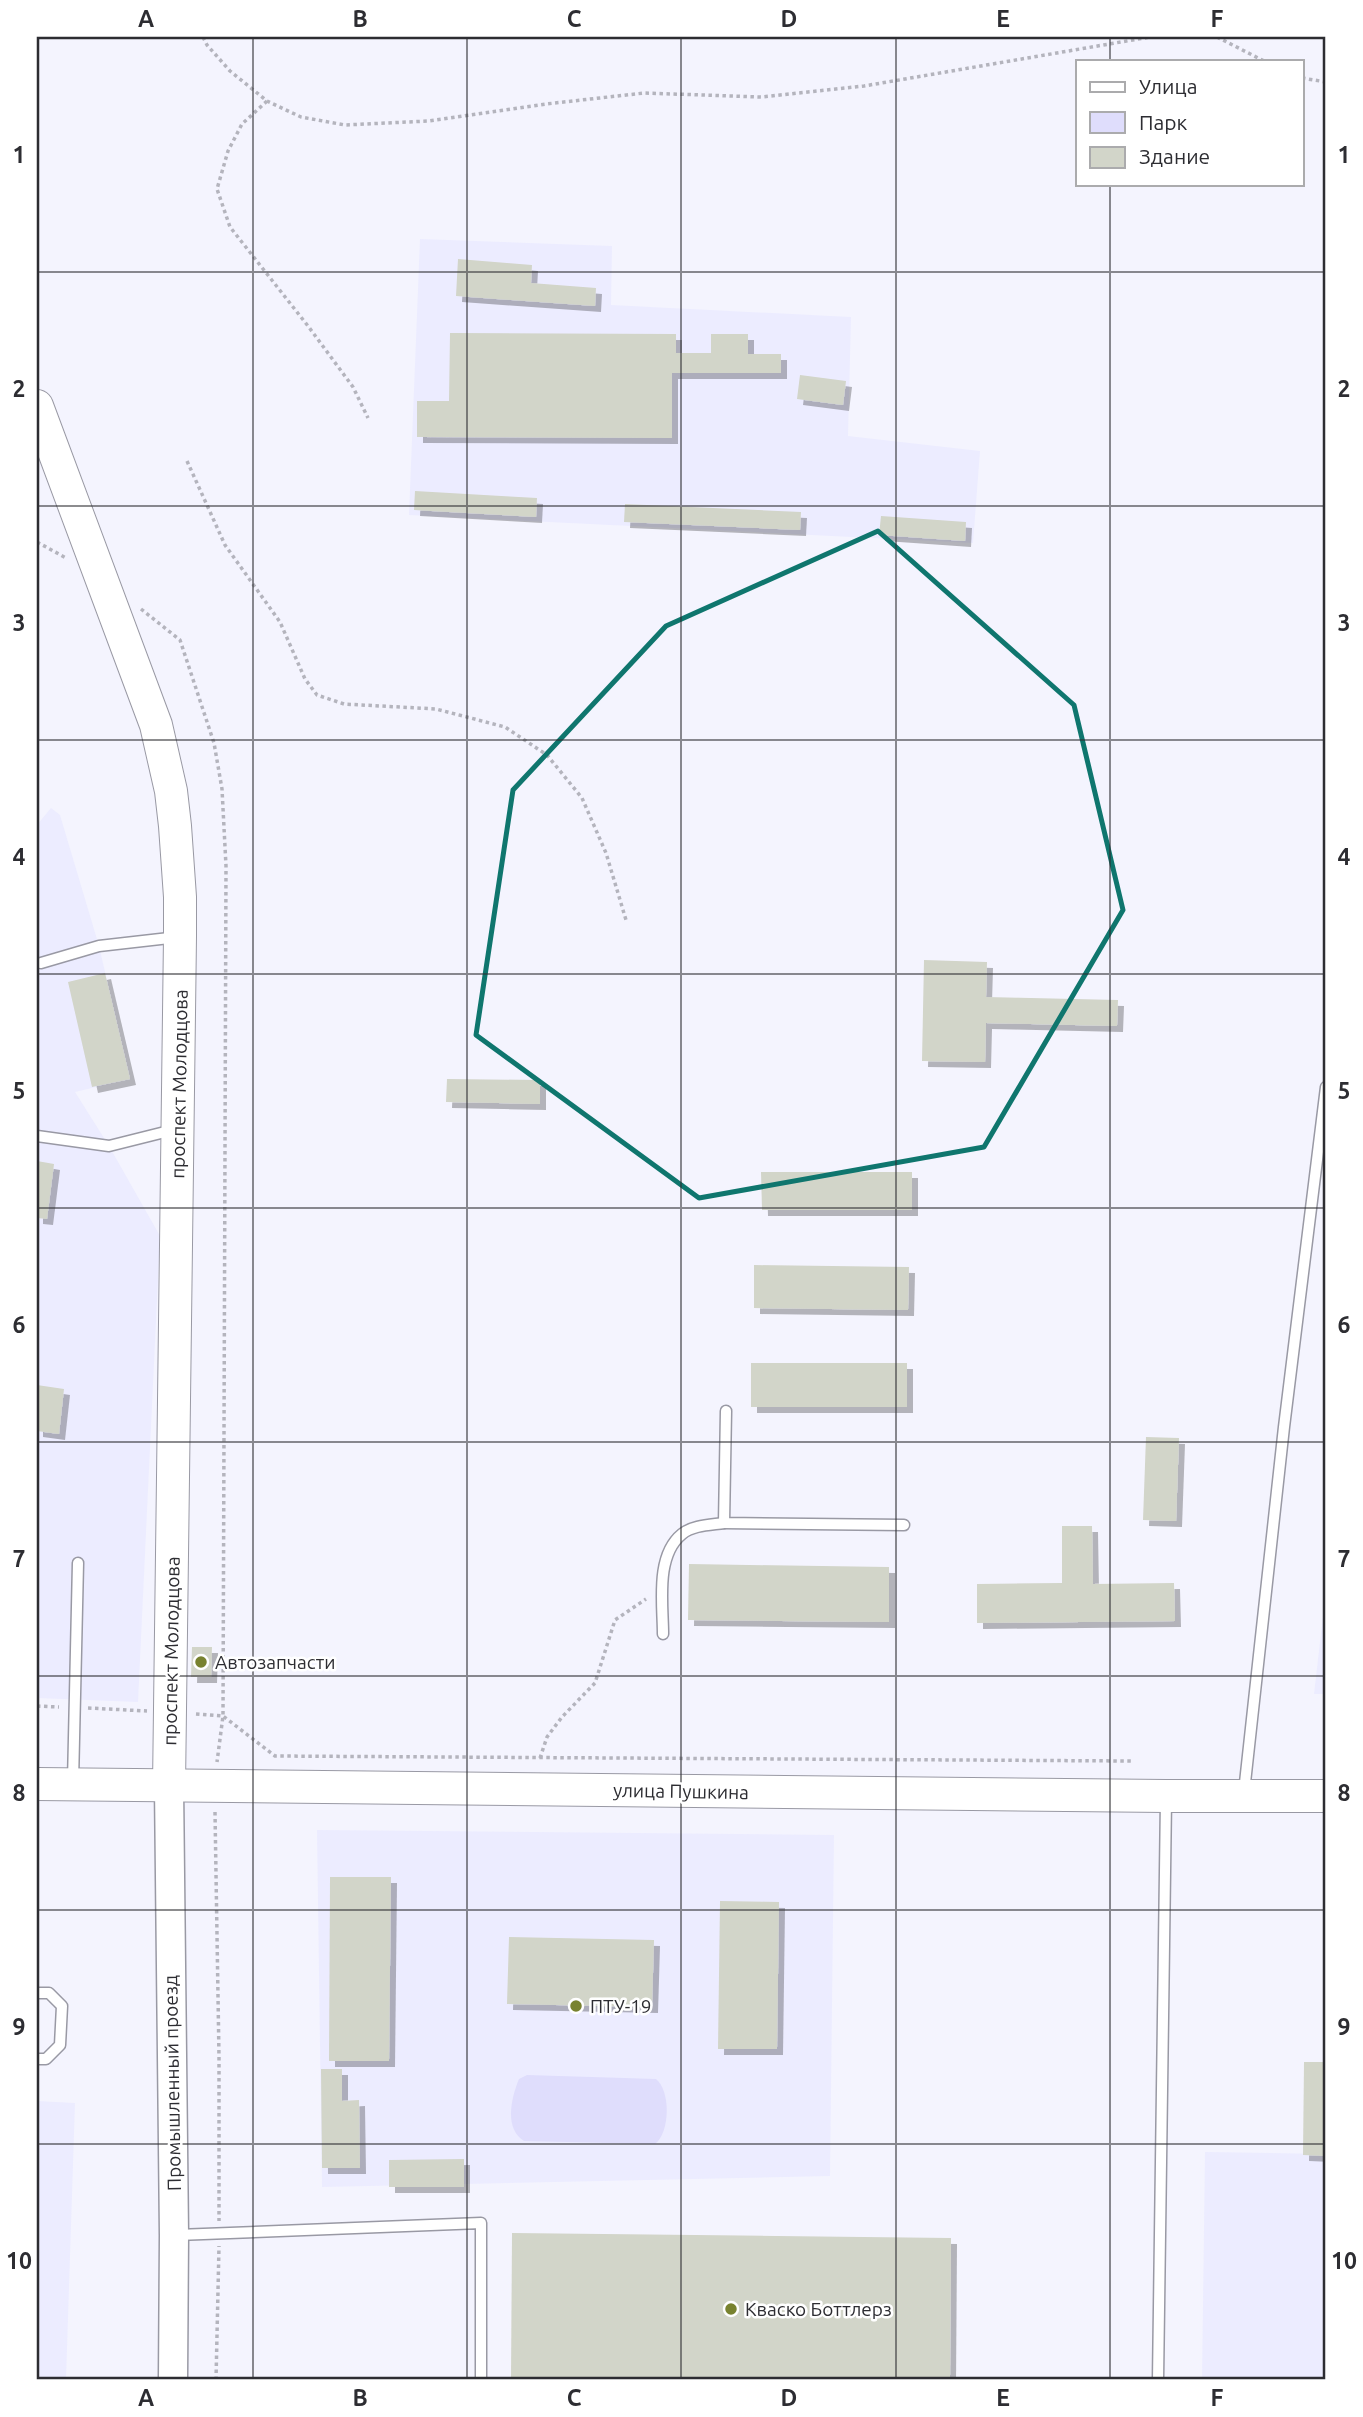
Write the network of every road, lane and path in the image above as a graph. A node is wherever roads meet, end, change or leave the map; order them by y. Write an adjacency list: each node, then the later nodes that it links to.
1 (203, 37): 7 (path)
2 (1150, 37): 7 (path)
3 (1217, 37): 4 (path)
4 (1262, 60)
5 (1304, 78): 6 (path)
6 (1326, 82)
7 (267, 102): 9 (path)
8 (37, 406): 13 (main road, проспект Молодцова)
9 (368, 418)
10 (187, 461): 14 (path)
11 (37, 542): 12 (path)
12 (70, 560)
13 (103, 578): 15 (main road, проспект Молодцова); 29 (path)
14 (626, 920)
15 (180, 936): 16 (lane); 18 (main road, проспект Молодцова)
16 (41, 963)
17 (1326, 1087): 36 (lane)
18 (179, 1129): 19 (lane); 28 (main road, проспект Молодцова)
19 (37, 1136)
20 (726, 1410): 21 (lane)
21 (724, 1523): 22 (lane); 24 (lane)
22 (904, 1525)
23 (78, 1563): 27 (lane)
24 (663, 1590): 25 (lane); 30 (path)
25 (663, 1634)
26 (37, 1706): 27 (path)
27 (75, 1708): 28 (path); 33 (lane)
28 (170, 1712): 29 (path); 34 (main road, проспект Молодцова)
29 (223, 1716): 30 (path); 35 (path)
30 (540, 1758): 31 (path)
31 (1131, 1761)
32 (37, 1784): 33 (main road, улица Пушкина)
33 (73, 1784): 34 (main road, улица Пушкина)
34 (169, 1786): 35 (main road, улица Пушкина); 42 (street, Промышленный проезд)
35 (215, 1786): 37 (main road, улица Пушкина); 41 (path)
36 (1244, 1795): 37 (main road, улица Пушкина); 38 (main road, улица Пушкина)
37 (1166, 1796): 46 (lane)
38 (1326, 1796)
39 (37, 1993): 40 (lane)
40 (37, 2059)
41 (219, 2233): 42 (lane); 44 (path); 45 (lane)
42 (174, 2235): 43 (street, Промышленный проезд)
43 (173, 2380)
44 (216, 2380)
45 (481, 2380)
46 (1158, 2380)

